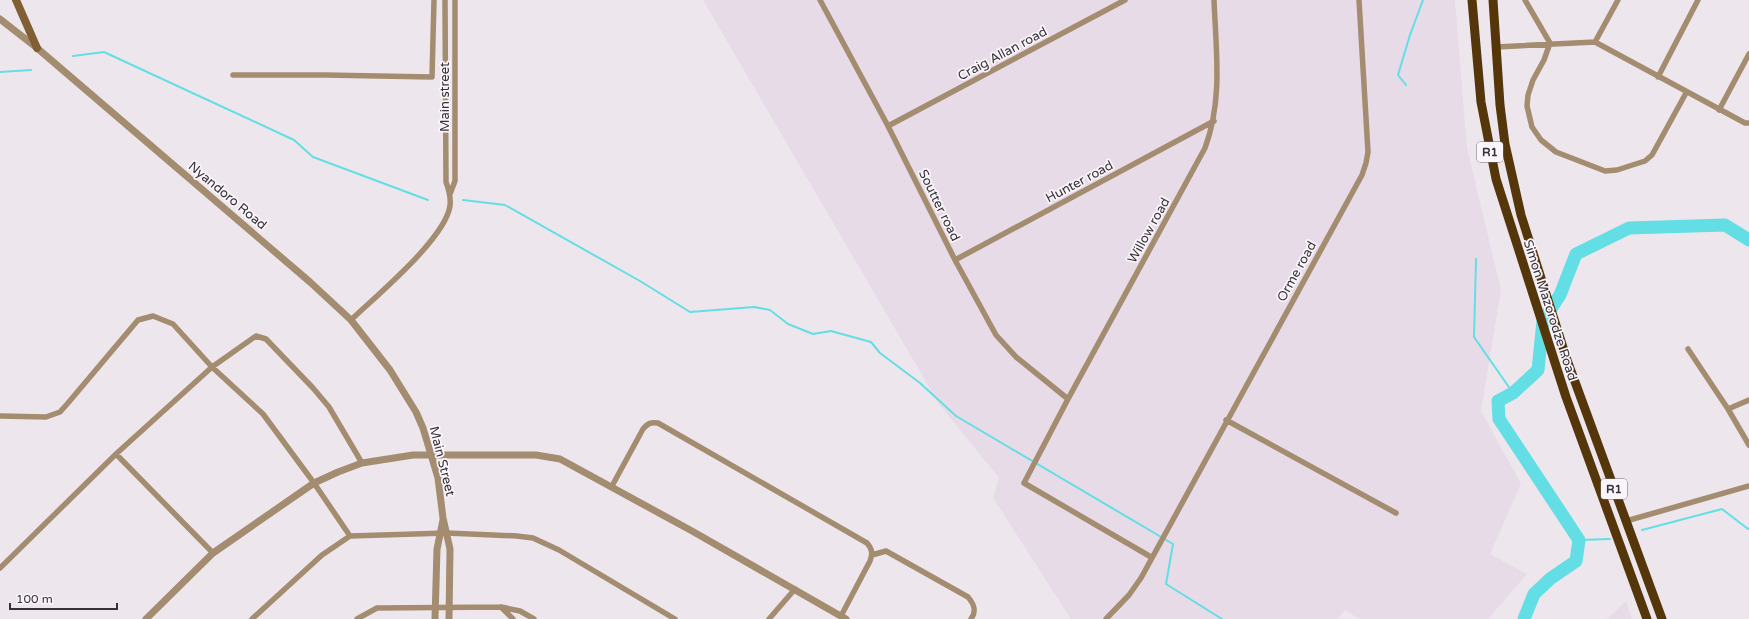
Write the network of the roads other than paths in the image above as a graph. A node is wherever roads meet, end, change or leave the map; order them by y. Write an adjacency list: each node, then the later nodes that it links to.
1 (16, 0): 18 (main road)
2 (434, 0): 20 (street)
3 (446, 0): 27 (street, Main street)
4 (455, 0): 27 (street, Main street)
5 (820, 0): 26 (street, Soutter road)
6 (1125, 0): 26 (street, Craig Allan road)
7 (1214, 0): 24 (street, Willow road)
8 (1359, 0): 37 (street, Orme road)
9 (1472, 0): 69 (highway, Simon Mazorodze Road / R1)
10 (1493, 0): 17 (highway, R1)
11 (1525, 0): 16 (street)
12 (1618, 0): 15 (street)
13 (1698, 0): 21 (street)
14 (0, 19): 18 (street, Nyandoro Road)
15 (1594, 42): 16 (street); 21 (street)
16 (1550, 43): 17 (street); 22 (street)
17 (1496, 47): 46 (highway, Simon Mazorodze Road / R1)
18 (37, 48): 29 (street, Nyandoro Road)
19 (1749, 54): 23 (street)
20 (233, 75)
21 (1658, 77): 22 (street)
22 (1686, 93): 23 (street)
23 (1719, 110): 25 (street)
24 (1214, 121): 28 (street, Hunter road); 32 (street, Willow road)
25 (1749, 123)
26 (888, 126): 28 (street, Soutter road)
27 (450, 194): 29 (street, Main street)
28 (955, 260): 32 (street, Soutter road)
29 (351, 320): 35 (street, Nyandoro Road)
30 (1688, 349): 34 (street)
31 (212, 367): 36 (street); 39 (street); 41 (street); 42 (street)
32 (1068, 399): 51 (street, Willow road)
33 (1749, 400): 34 (street)
34 (1728, 409): 38 (street)
35 (416, 412): 40 (street, Main Street)
36 (0, 416)
37 (1226, 420): 45 (street); 51 (street, Orme road)
38 (1749, 446)
39 (116, 454): 49 (street); 52 (street)
40 (432, 455): 41 (street); 43 (street); 47 (street, Main Street)
41 (362, 463): 42 (street)
42 (314, 483): 48 (street); 49 (street)
43 (612, 486): 50 (street); 53 (street)
44 (1749, 486): 46 (street)
45 (1396, 513)
46 (1626, 521): 70 (highway, Simon Mazorodze Road / R1)
47 (444, 534): 48 (street); 54 (street, Main Street); 56 (street, Main Street); 65 (street)
48 (350, 536): 59 (street)
49 (213, 553): 58 (street)
50 (872, 555): 57 (street); 67 (street)
51 (1151, 557): 68 (street)
52 (0, 568)
53 (794, 589): 57 (street); 66 (street)
54 (450, 607): 55 (street); 56 (street); 62 (street, Main Street)
55 (501, 607): 63 (street); 64 (street)
56 (435, 608): 60 (street); 61 (street, Main Street)
57 (843, 618)
58 (146, 619)
59 (252, 619)
60 (357, 619)
61 (435, 619)
62 (449, 619)
63 (513, 619)
64 (534, 619)
65 (675, 619)
66 (770, 619)
67 (972, 619)
68 (1106, 619)
69 (1647, 619)
70 (1662, 619)

